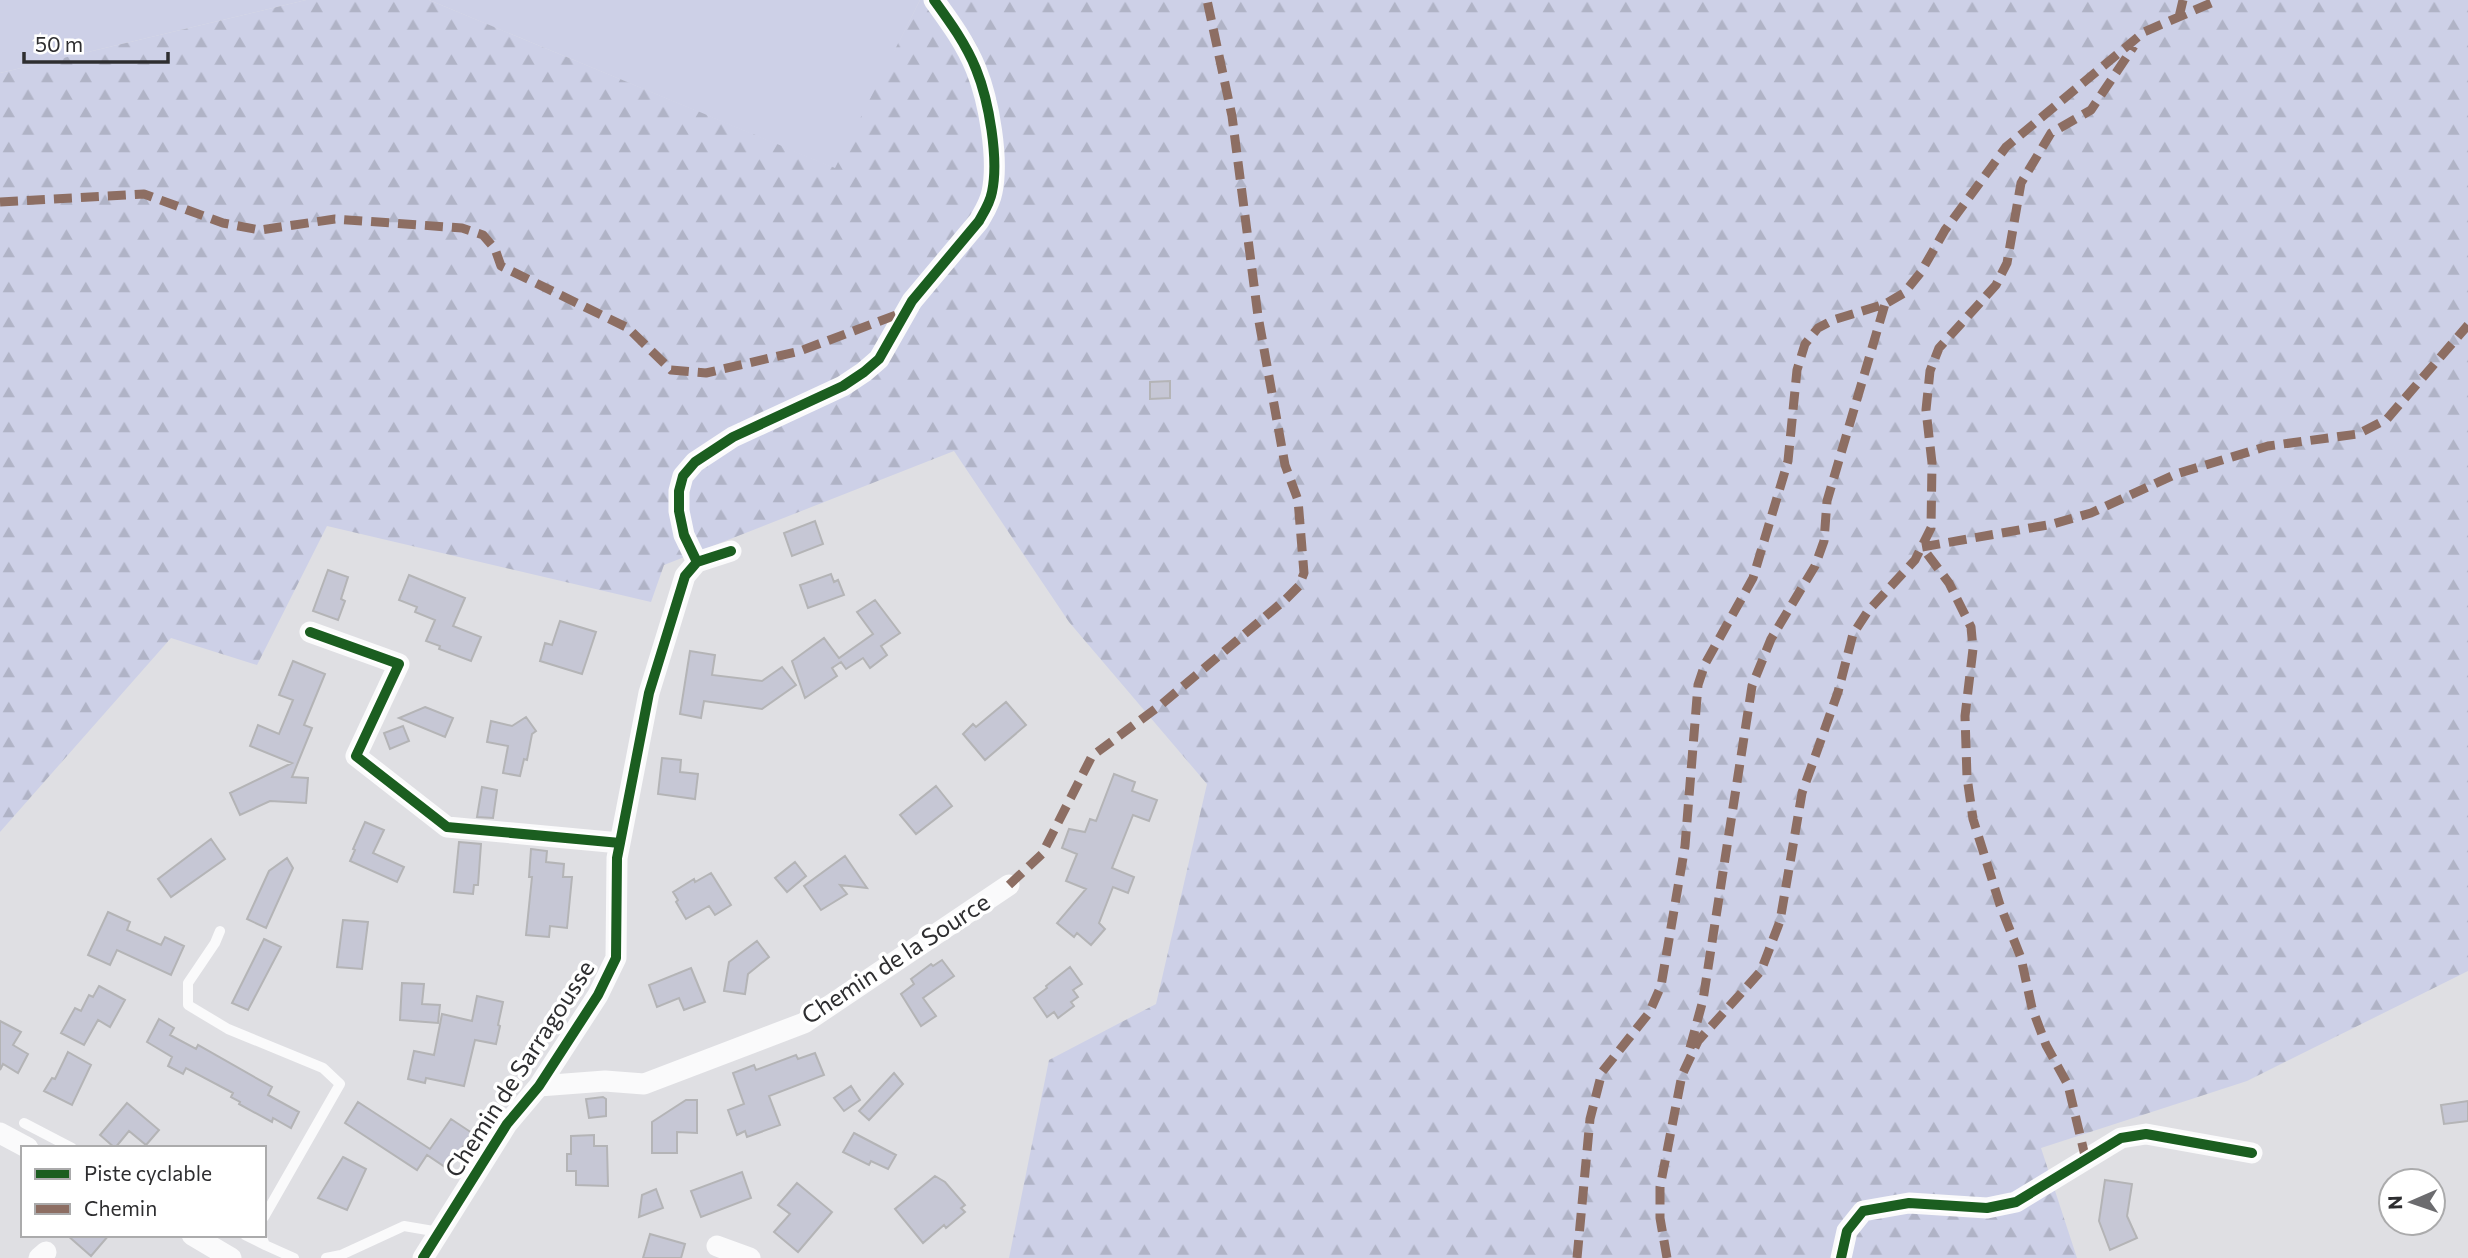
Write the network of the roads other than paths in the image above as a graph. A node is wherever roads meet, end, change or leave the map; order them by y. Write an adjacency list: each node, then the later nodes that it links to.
1 (934, 0): 3 (street)
2 (731, 551): 3 (street)
3 (697, 562): 5 (street, Chemin de Sarragousse)
4 (310, 632): 5 (street)
5 (620, 843): 8 (street, Chemin de Sarragousse)
6 (1009, 885): 8 (street, Chemin de la Source)
7 (220, 930): 14 (lane)
8 (539, 1086): 15 (street, Chemin de Sarragousse)
9 (24, 1123): 12 (lane)
10 (0, 1133): 11 (street)
11 (24, 1146)
12 (68, 1146)
13 (2252, 1153): 24 (street)
14 (266, 1214)
15 (439, 1232): 21 (lane); 22 (street, Chemin de Sarragousse)
16 (195, 1237): 19 (street)
17 (263, 1240): 20 (lane)
18 (717, 1246): 23 (street)
19 (231, 1258)
20 (294, 1258)
21 (326, 1258)
22 (423, 1258)
23 (750, 1258)
24 (1840, 1258)

